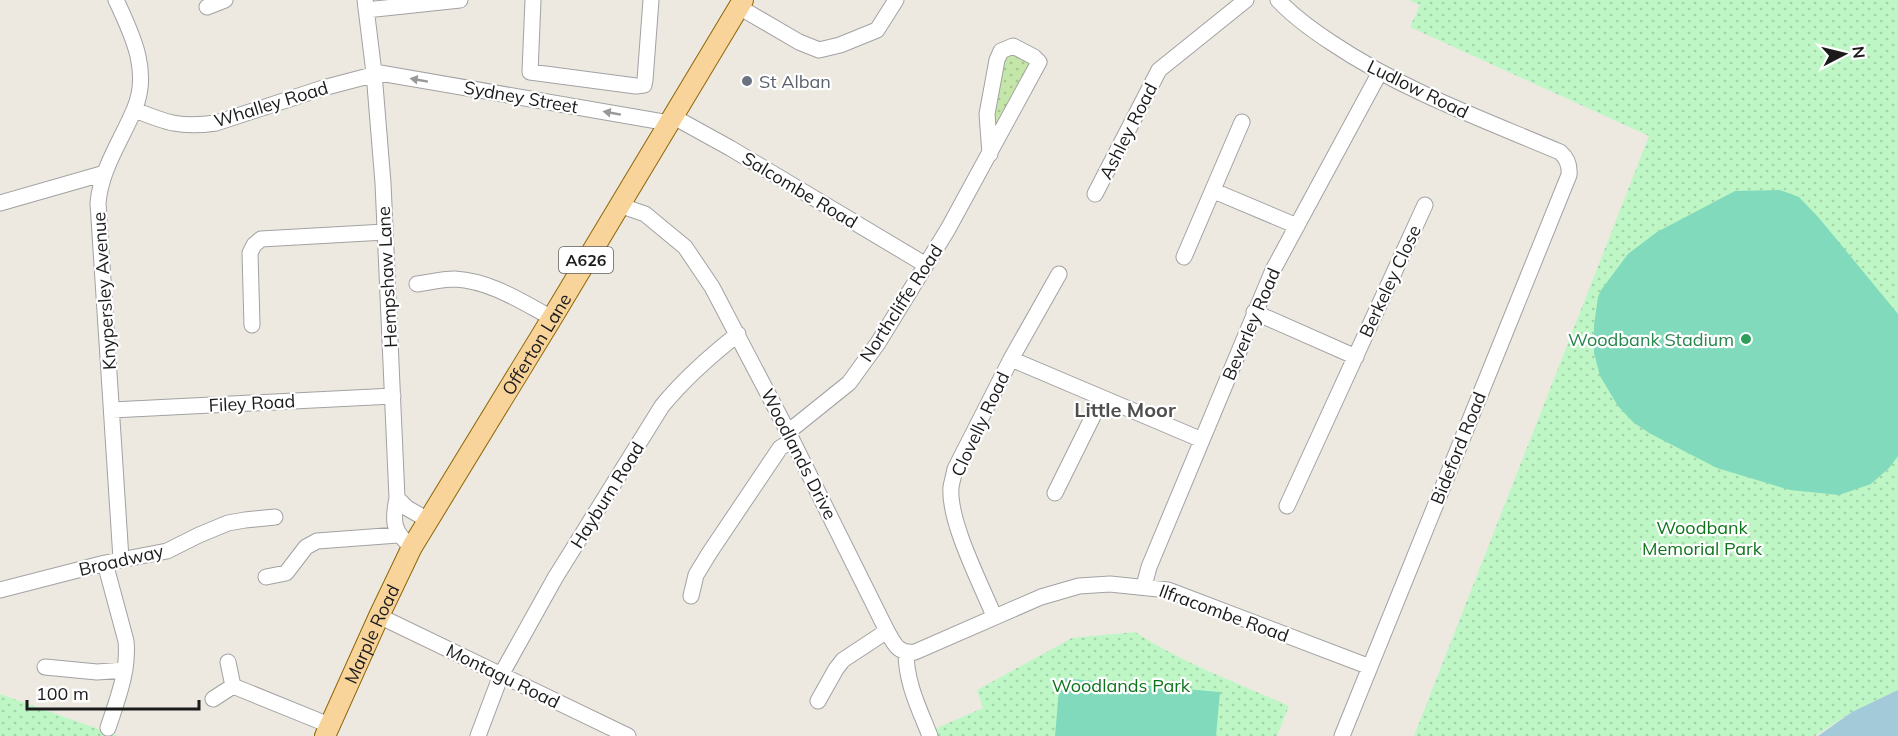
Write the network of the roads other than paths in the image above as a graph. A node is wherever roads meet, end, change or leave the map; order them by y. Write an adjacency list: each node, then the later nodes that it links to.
1 (116, 0): 14 (street, Knypersley Avenue)
2 (225, 0): 11 (street)
3 (460, 0): 10 (street)
4 (533, 0): 5 (street)
5 (651, 0)
6 (896, 0): 9 (street)
7 (1246, 0): 21 (street, Ashley Road)
8 (1278, 0): 12 (street, Ludlow Road)
9 (741, 3): 15 (main road, Offerton Lane / A626)
10 (365, 5): 13 (street, Hempshaw Lane)
11 (207, 7)
12 (1380, 72): 18 (street, Ludlow Road); 25 (street, Beverley Road)
13 (374, 73): 14 (street, Whalley Road); 15 (street, Sydney Street, one-way to 13); 26 (street, Hempshaw Lane)
14 (135, 110): 19 (street, Knypersley Avenue)
15 (671, 120): 23 (main road, Offerton Lane / A626); 28 (street, Salcombe Road)
16 (1242, 122): 20 (street)
17 (990, 154): 17 (street, Northcliffe Road); 28 (street, Northcliffe Road)
18 (1567, 160): 59 (street, Bideford Road)
19 (105, 173): 22 (street); 39 (street, Knypersley Avenue)
20 (1214, 191): 25 (street); 27 (street)
21 (1095, 194)
22 (0, 203)
23 (619, 205): 32 (main road, Offerton Lane / A626); 34 (street, Woodlands Drive)
24 (1425, 205): 35 (street, Berkeley Close)
25 (1297, 226): 31 (street, Beverley Road)
26 (385, 232): 33 (street); 37 (street, Hempshaw Lane)
27 (1184, 257)
28 (926, 265): 40 (street, Northcliffe Road)
29 (1059, 274): 36 (street, Clovelly Road)
30 (417, 284): 32 (street)
31 (1254, 312): 35 (street, Berkeley Close); 41 (street, Beverley Road)
32 (552, 318): 46 (main road, Offerton Lane / A626)
33 (252, 325)
34 (738, 334): 40 (street, Woodlands Drive); 61 (street, Hayburn Road)
35 (1356, 357): 44 (street, Berkeley Close)
36 (1011, 359): 38 (street); 54 (street, Clovelly Road)
37 (393, 396): 39 (street, Filey Road); 43 (street, Hempshaw Lane)
38 (1102, 398): 41 (street); 42 (street)
39 (112, 410): 47 (street, Knypersley Avenue)
40 (790, 436): 52 (street, Northcliffe Road); 55 (street, Woodlands Drive)
41 (1202, 440): 50 (street, Beverley Road)
42 (1055, 493)
43 (397, 498): 46 (street); 46 (street, Hempshaw Lane)
44 (1287, 506)
45 (275, 516): 47 (street, Broadway)
46 (415, 534): 49 (street); 53 (main road, Marple Road / A626)
47 (121, 559): 48 (street, Broadway)
48 (105, 563): 51 (street, Broadway); 60 (street)
49 (266, 577)
50 (1144, 586): 54 (street, Ilfracombe Road); 59 (street, Ilfracombe Road)
51 (0, 590)
52 (691, 596)
53 (379, 616): 61 (street, Montagu Road); 66 (main road, Marple Road / A626)
54 (994, 616): 56 (street, Ilfracombe Road)
55 (887, 631): 56 (street, Woodlands Drive); 64 (street)
56 (906, 652): 69 (street)
57 (228, 662): 62 (street)
58 (45, 667): 60 (street)
59 (1370, 668): 70 (street, Bideford Road)
60 (125, 670): 65 (street)
61 (501, 675): 67 (street, Montagu Road); 68 (street, Hayburn Road)
62 (232, 686): 63 (street); 66 (street)
63 (213, 699)
64 (818, 700)
65 (108, 728)
66 (327, 730)
67 (618, 734)
68 (478, 736)
69 (930, 736)
70 (1342, 736)

